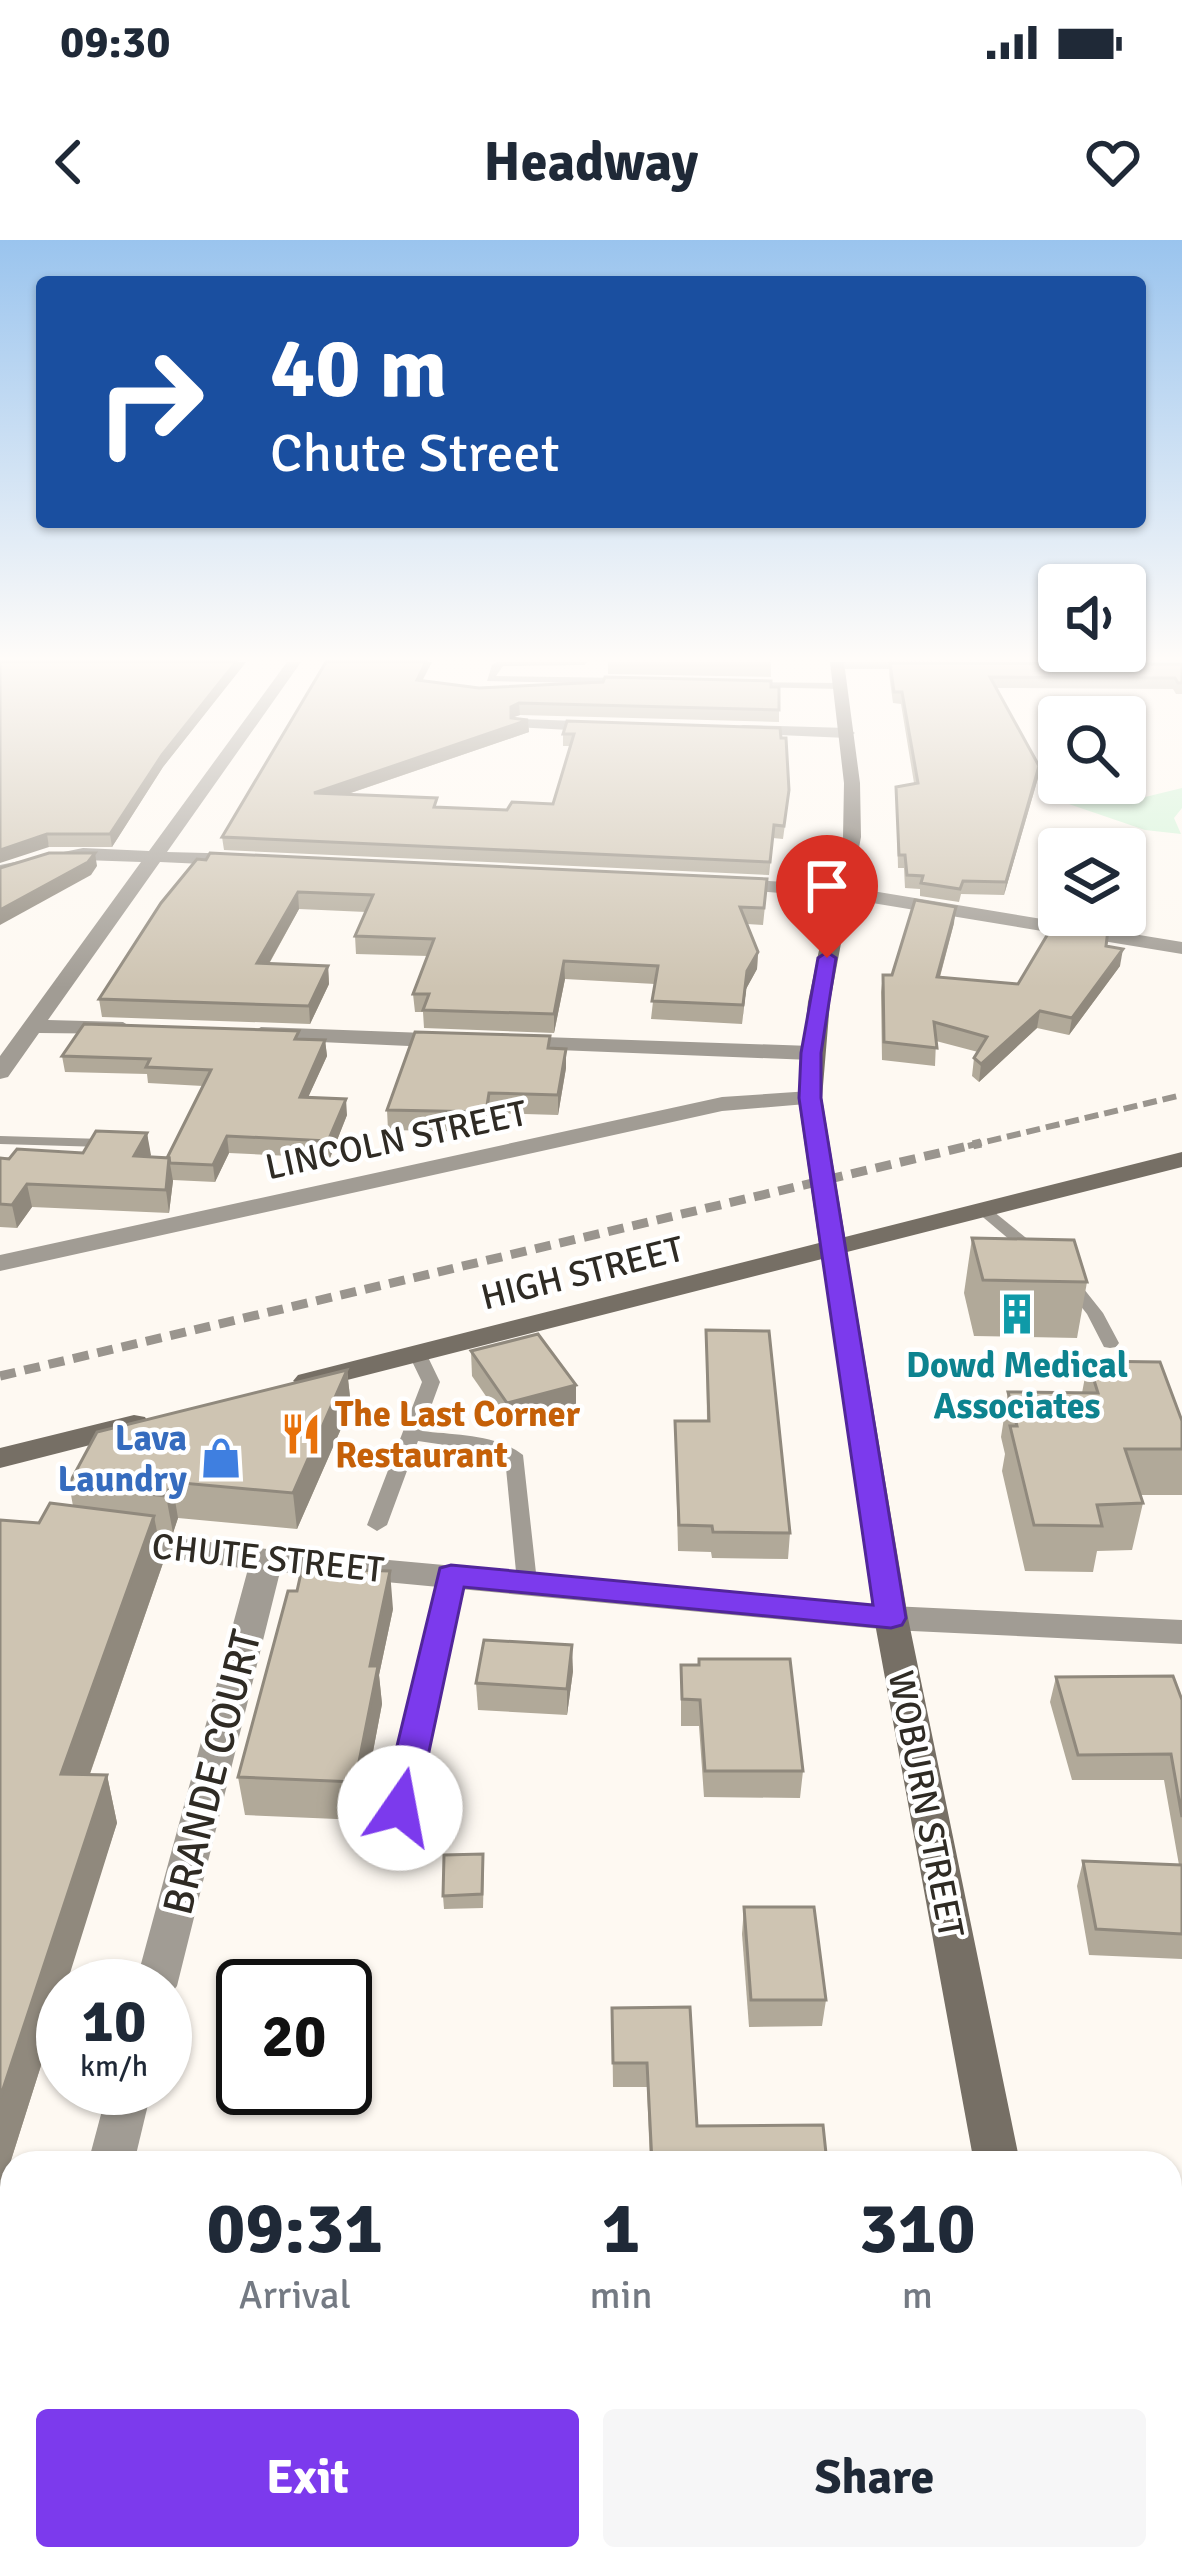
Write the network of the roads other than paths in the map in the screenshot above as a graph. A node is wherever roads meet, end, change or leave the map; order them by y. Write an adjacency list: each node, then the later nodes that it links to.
1 (215, 771): 3 (street)
2 (850, 771): 7 (street, WOBURN STREET)
3 (154, 856): 4 (street); 5 (street); 9 (street)
4 (262, 861)
5 (0, 871)
6 (701, 883): 7 (street)
7 (842, 892): 8 (street); 13 (street, WOBURN STREET)
8 (1182, 948)
9 (33, 1025): 10 (street); 14 (street)
10 (149, 1030)
11 (242, 1033): 12 (street)
12 (730, 1051): 13 (street); 16 (street)
13 (811, 1053): 15 (street, WOBURN STREET)
14 (0, 1072)
15 (810, 1098): 16 (street, LINCOLN STREET); 21 (street, WOBURN STREET)
16 (722, 1104): 22 (street, LINCOLN STREET)
17 (0, 1140): 18 (lane)
18 (103, 1143)
19 (1182, 1159): 20 (street, HIGH STREET)
20 (983, 1210): 21 (street, HIGH STREET); 23 (lane)
21 (836, 1248): 24 (street, HIGH STREET); 34 (street, WOBURN STREET)
22 (0, 1263)
23 (1110, 1343)
24 (417, 1353): 25 (street, HIGH STREET); 27 (lane)
25 (270, 1390)
26 (162, 1418): 28 (street)
27 (412, 1435): 29 (lane); 33 (lane)
28 (0, 1458)
29 (377, 1525)
30 (90, 1537): 31 (street, CHUTE STREET)
31 (267, 1559): 32 (street, CHUTE STREET); 37 (street, BRANDE COURT)
32 (451, 1575): 33 (street, CHUTE STREET); 36 (lane)
33 (527, 1582): 34 (street, CHUTE STREET)
34 (891, 1618): 35 (street, CHUTE STREET); 40 (street, WOBURN STREET)
35 (1182, 1632)
36 (400, 1808)
37 (163, 1959)
38 (123, 2115): 39 (street)
39 (114, 2151)
40 (995, 2151)

